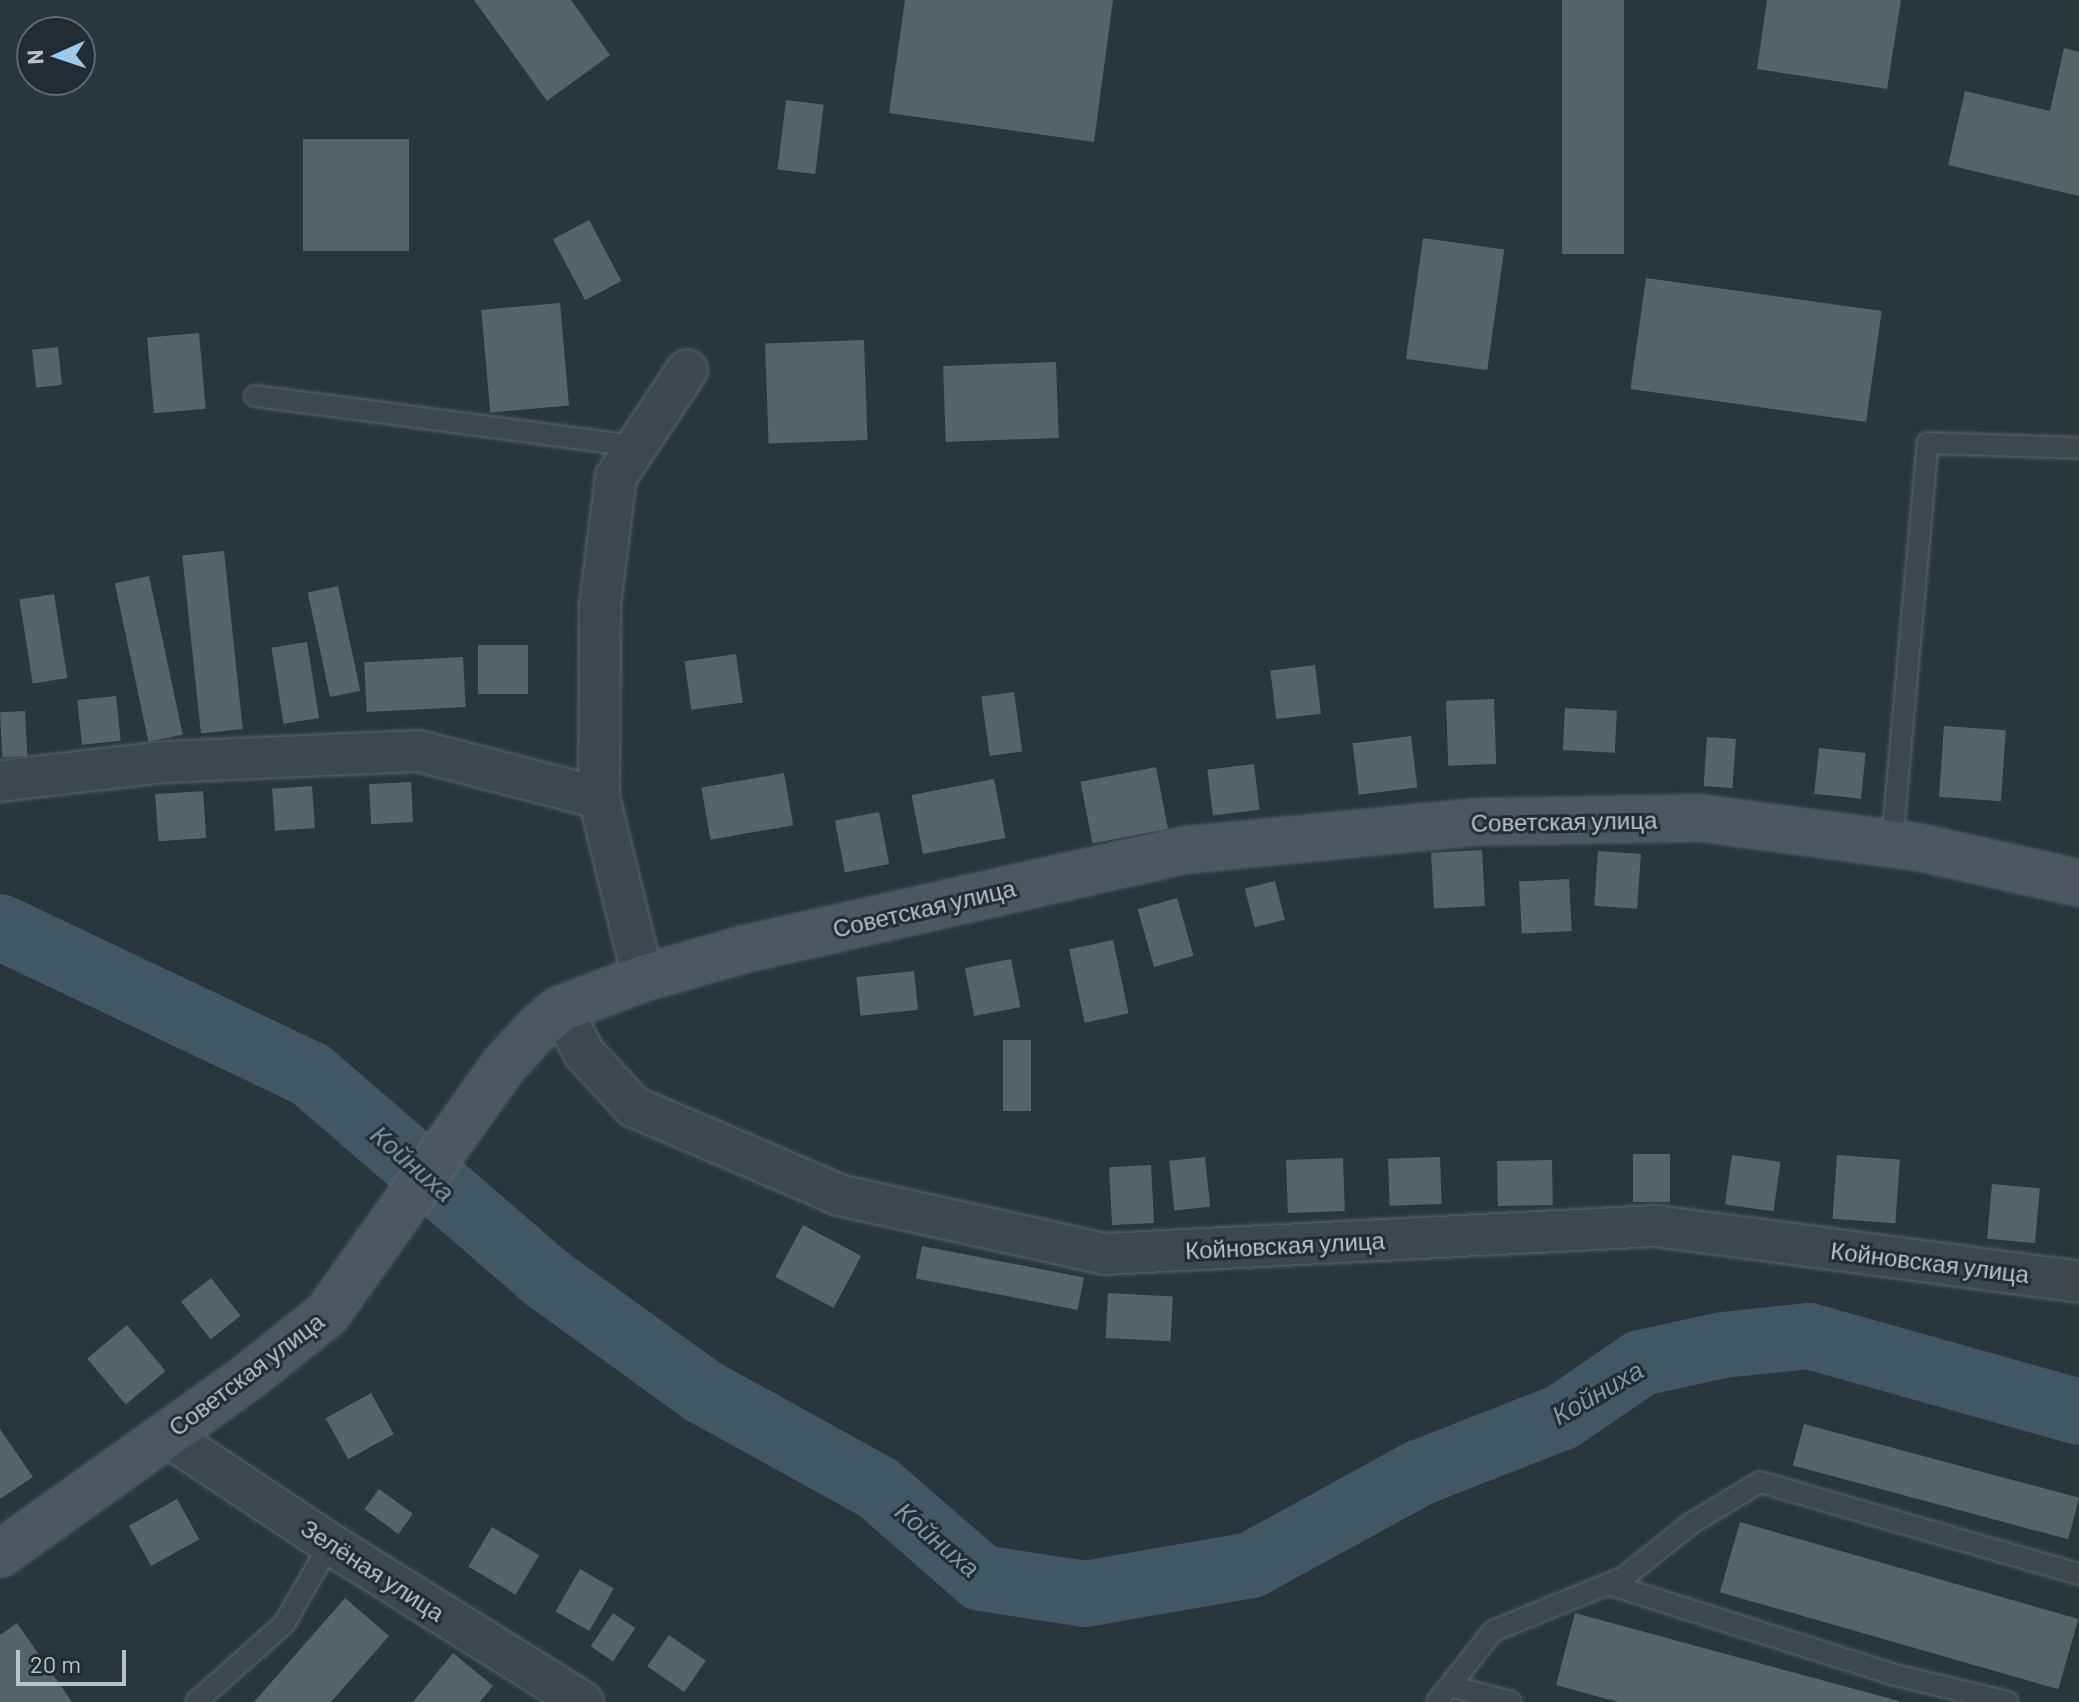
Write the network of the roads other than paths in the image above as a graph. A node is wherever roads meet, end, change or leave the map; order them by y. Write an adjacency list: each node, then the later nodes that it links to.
1 (687, 370): 3 (street)
2 (255, 396): 3 (lane)
3 (636, 446): 6 (street)
4 (2079, 448): 7 (lane)
5 (0, 781): 6 (street)
6 (599, 798): 9 (street)
7 (1892, 843): 8 (main road, Советская улица); 9 (main road, Советская улица)
8 (2079, 883)
9 (643, 978): 10 (main road, Советская улица)
10 (561, 1009): 11 (street, Койновская улица); 12 (main road, Советская улица)
11 (2079, 1282)
12 (166, 1435): 13 (street, Зелёная улица); 14 (main road, Советская улица)
13 (330, 1544): 18 (lane); 19 (street, Зелёная улица)
14 (0, 1554)
15 (2079, 1574): 16 (lane)
16 (1608, 1584): 17 (lane); 21 (lane)
17 (1444, 1694): 20 (lane)
18 (196, 1702)
19 (583, 1702)
20 (1511, 1702)
21 (2008, 1702)

